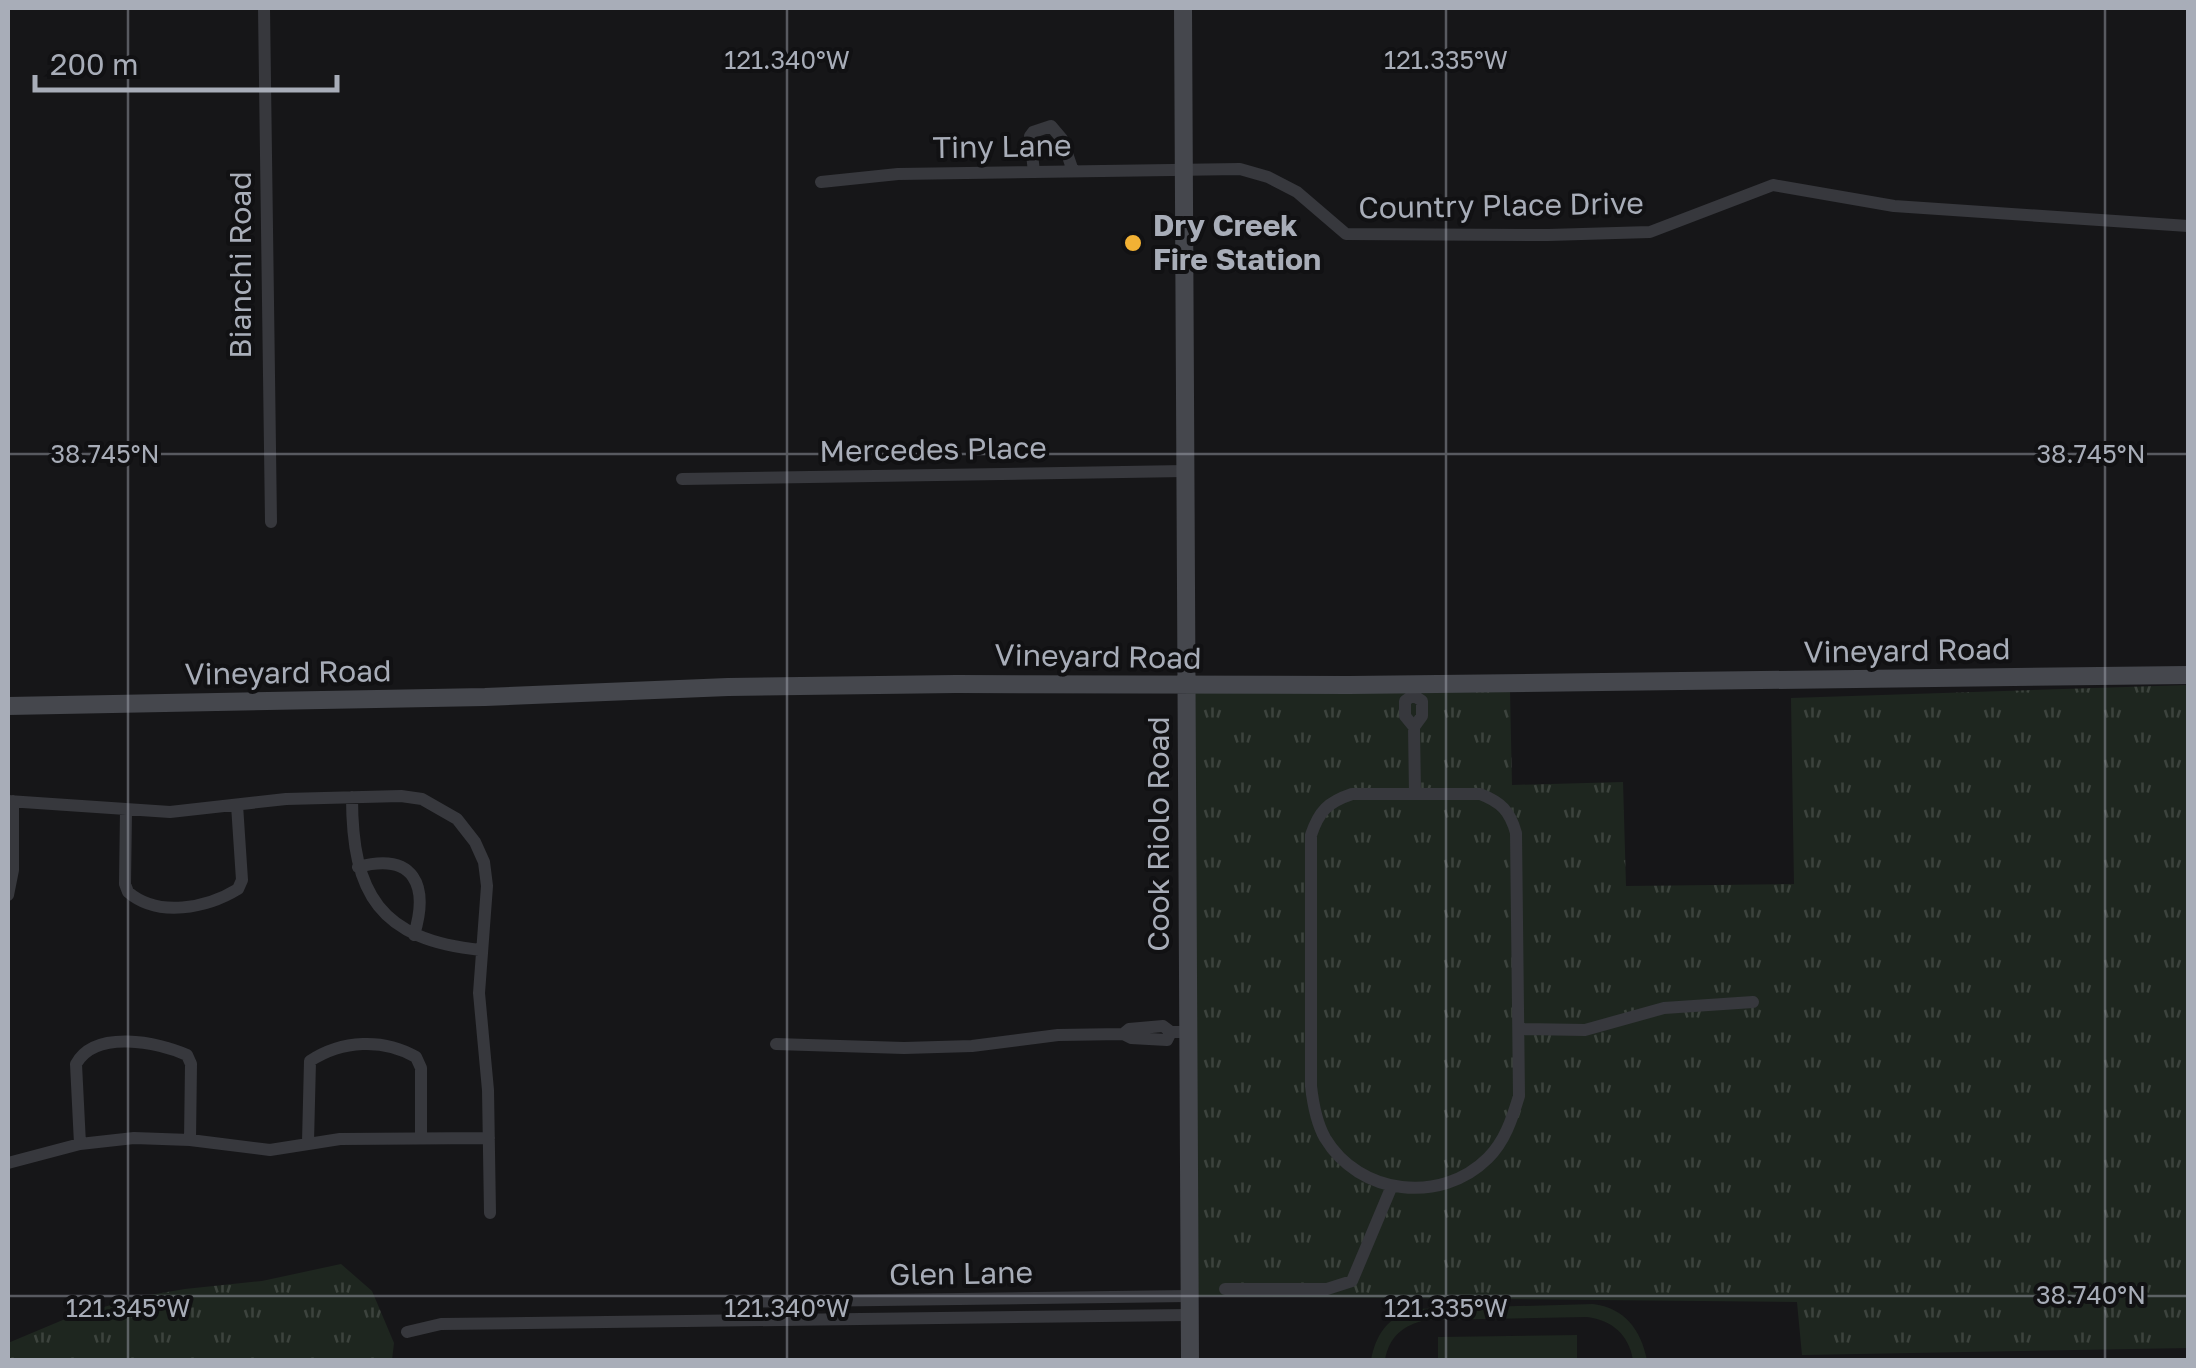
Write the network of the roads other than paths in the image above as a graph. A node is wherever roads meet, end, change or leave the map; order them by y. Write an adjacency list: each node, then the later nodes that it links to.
1 (264, 8): 10 (street, Bianchi Road)
2 (1182, 8): 3 (street, Cook Riolo Road)
3 (1184, 170): 4 (street, Tiny Lane); 7 (street, Country Place Drive); 8 (street, Cook Riolo Road)
4 (1073, 171): 5 (street, Tiny Lane); 5 (street)
5 (1034, 172): 6 (street, Tiny Lane)
6 (821, 182)
7 (2188, 226)
8 (1185, 471): 9 (street, Mercedes Place); 12 (street, Cook Riolo Road)
9 (682, 478)
10 (271, 522)
11 (2188, 675): 13 (street, Vineyard Road)
12 (1186, 684): 13 (street, Vineyard Road); 14 (street, Vineyard Road); 26 (street, Cook Riolo Road)
13 (1413, 690): 15 (street)
14 (8, 706)
15 (1415, 794): 25 (street); 34 (street)
16 (352, 797): 18 (street); 20 (street); 23 (street)
17 (10, 801): 19 (street); 21 (street)
18 (237, 805): 19 (street); 19 (street)
19 (126, 810)
20 (358, 868): 22 (street); 22 (street)
21 (8, 895)
22 (414, 935): 23 (street)
23 (481, 950): 29 (street)
24 (1753, 1002): 25 (street)
25 (1520, 1030): 34 (street)
26 (1179, 1032): 27 (street); 38 (street, Cook Riolo Road)
27 (776, 1044)
28 (421, 1138): 29 (street); 31 (street); 31 (street)
29 (490, 1138): 35 (street)
30 (190, 1140): 31 (street); 32 (street); 32 (street)
31 (308, 1142)
32 (80, 1144): 33 (street)
33 (8, 1163)
34 (1391, 1188): 36 (street)
35 (490, 1213)
36 (1225, 1289)
37 (733, 1302): 38 (street, Glen Lane)
38 (1189, 1306): 39 (street); 40 (street, Cook Riolo Road)
39 (407, 1332)
40 (1190, 1360)

